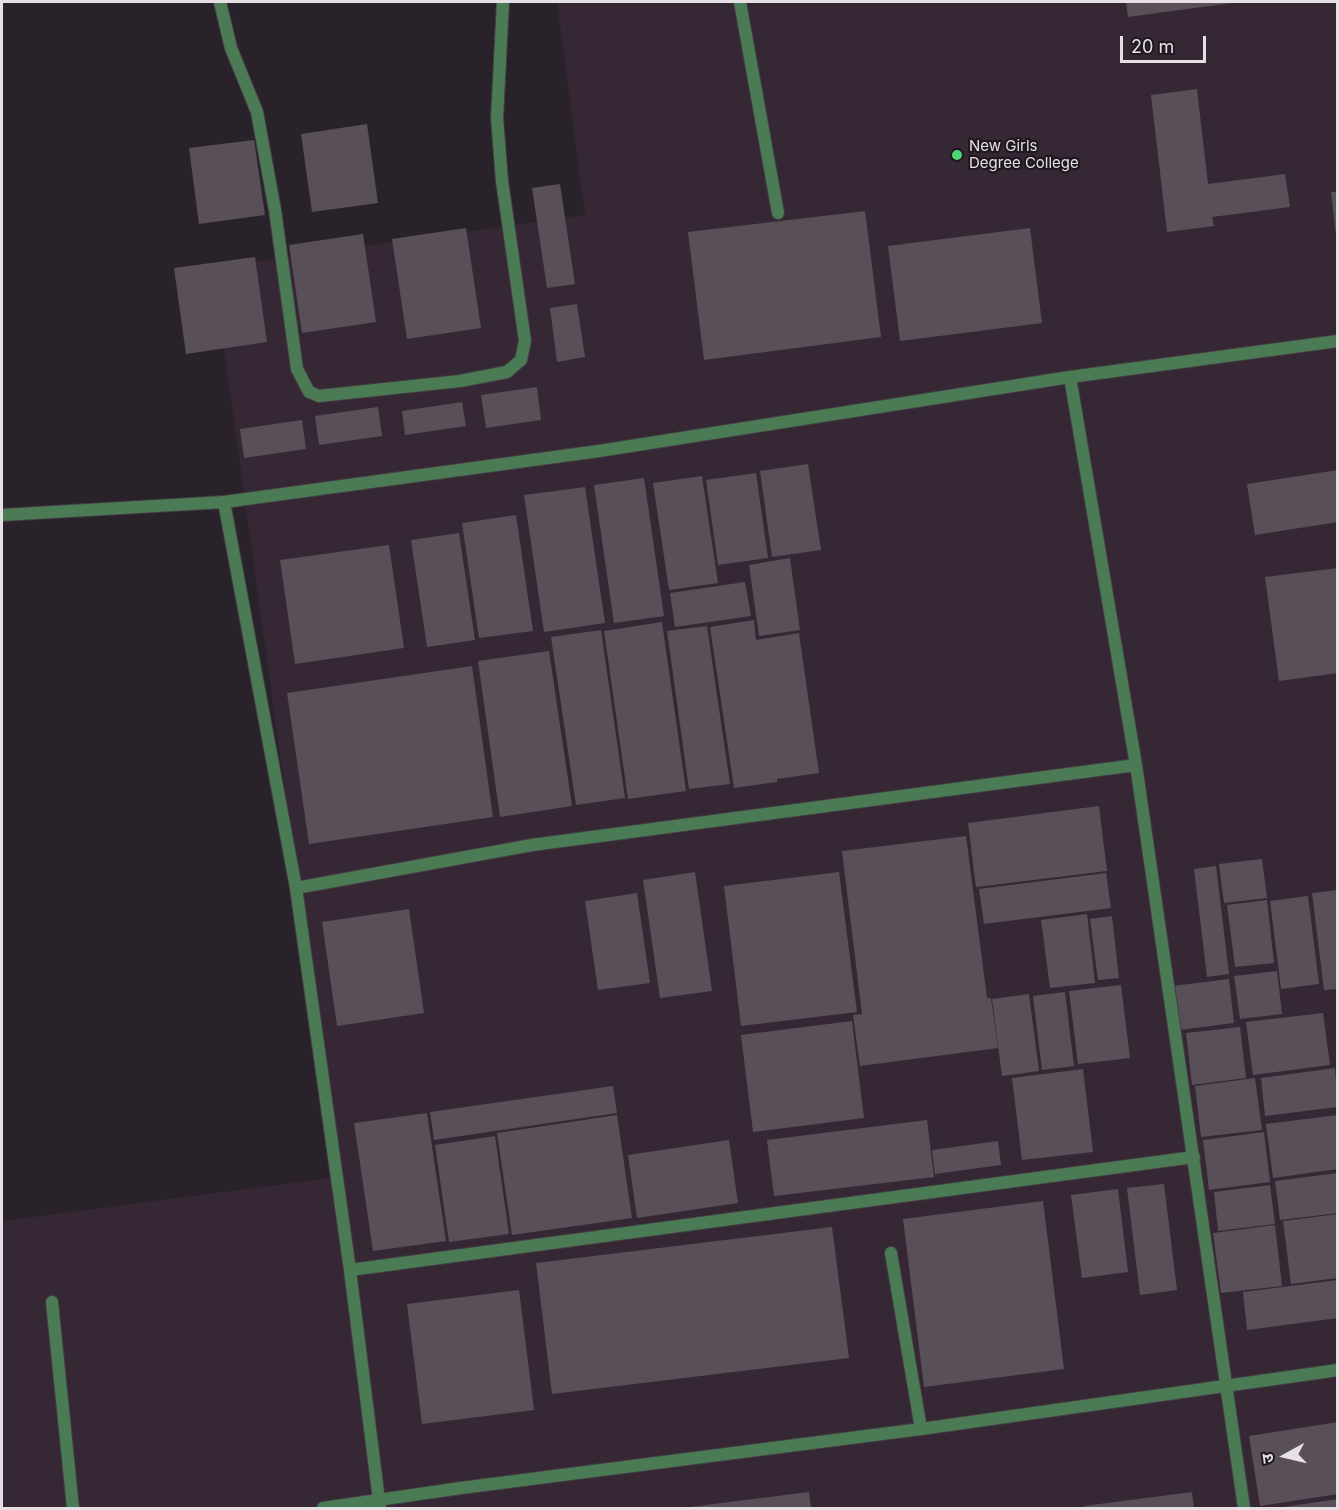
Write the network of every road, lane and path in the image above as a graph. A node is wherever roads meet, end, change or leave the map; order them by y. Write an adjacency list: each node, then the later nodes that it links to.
1 (220, 2): 2 (street)
2 (503, 2)
3 (740, 2): 4 (street)
4 (778, 213)
5 (1338, 341): 6 (street)
6 (1070, 377): 7 (street); 9 (street)
7 (225, 502): 8 (street); 10 (street)
8 (2, 515)
9 (1136, 765): 10 (street); 11 (street)
10 (296, 888): 13 (street)
11 (1194, 1157): 13 (street); 16 (street)
12 (891, 1253): 17 (street)
13 (350, 1270): 18 (street)
14 (52, 1302): 19 (street)
15 (1338, 1370): 16 (street)
16 (1225, 1385): 17 (street); 21 (street)
17 (921, 1429): 18 (street)
18 (380, 1505): 20 (street)
19 (73, 1509)
20 (323, 1509)
21 (1244, 1509)

